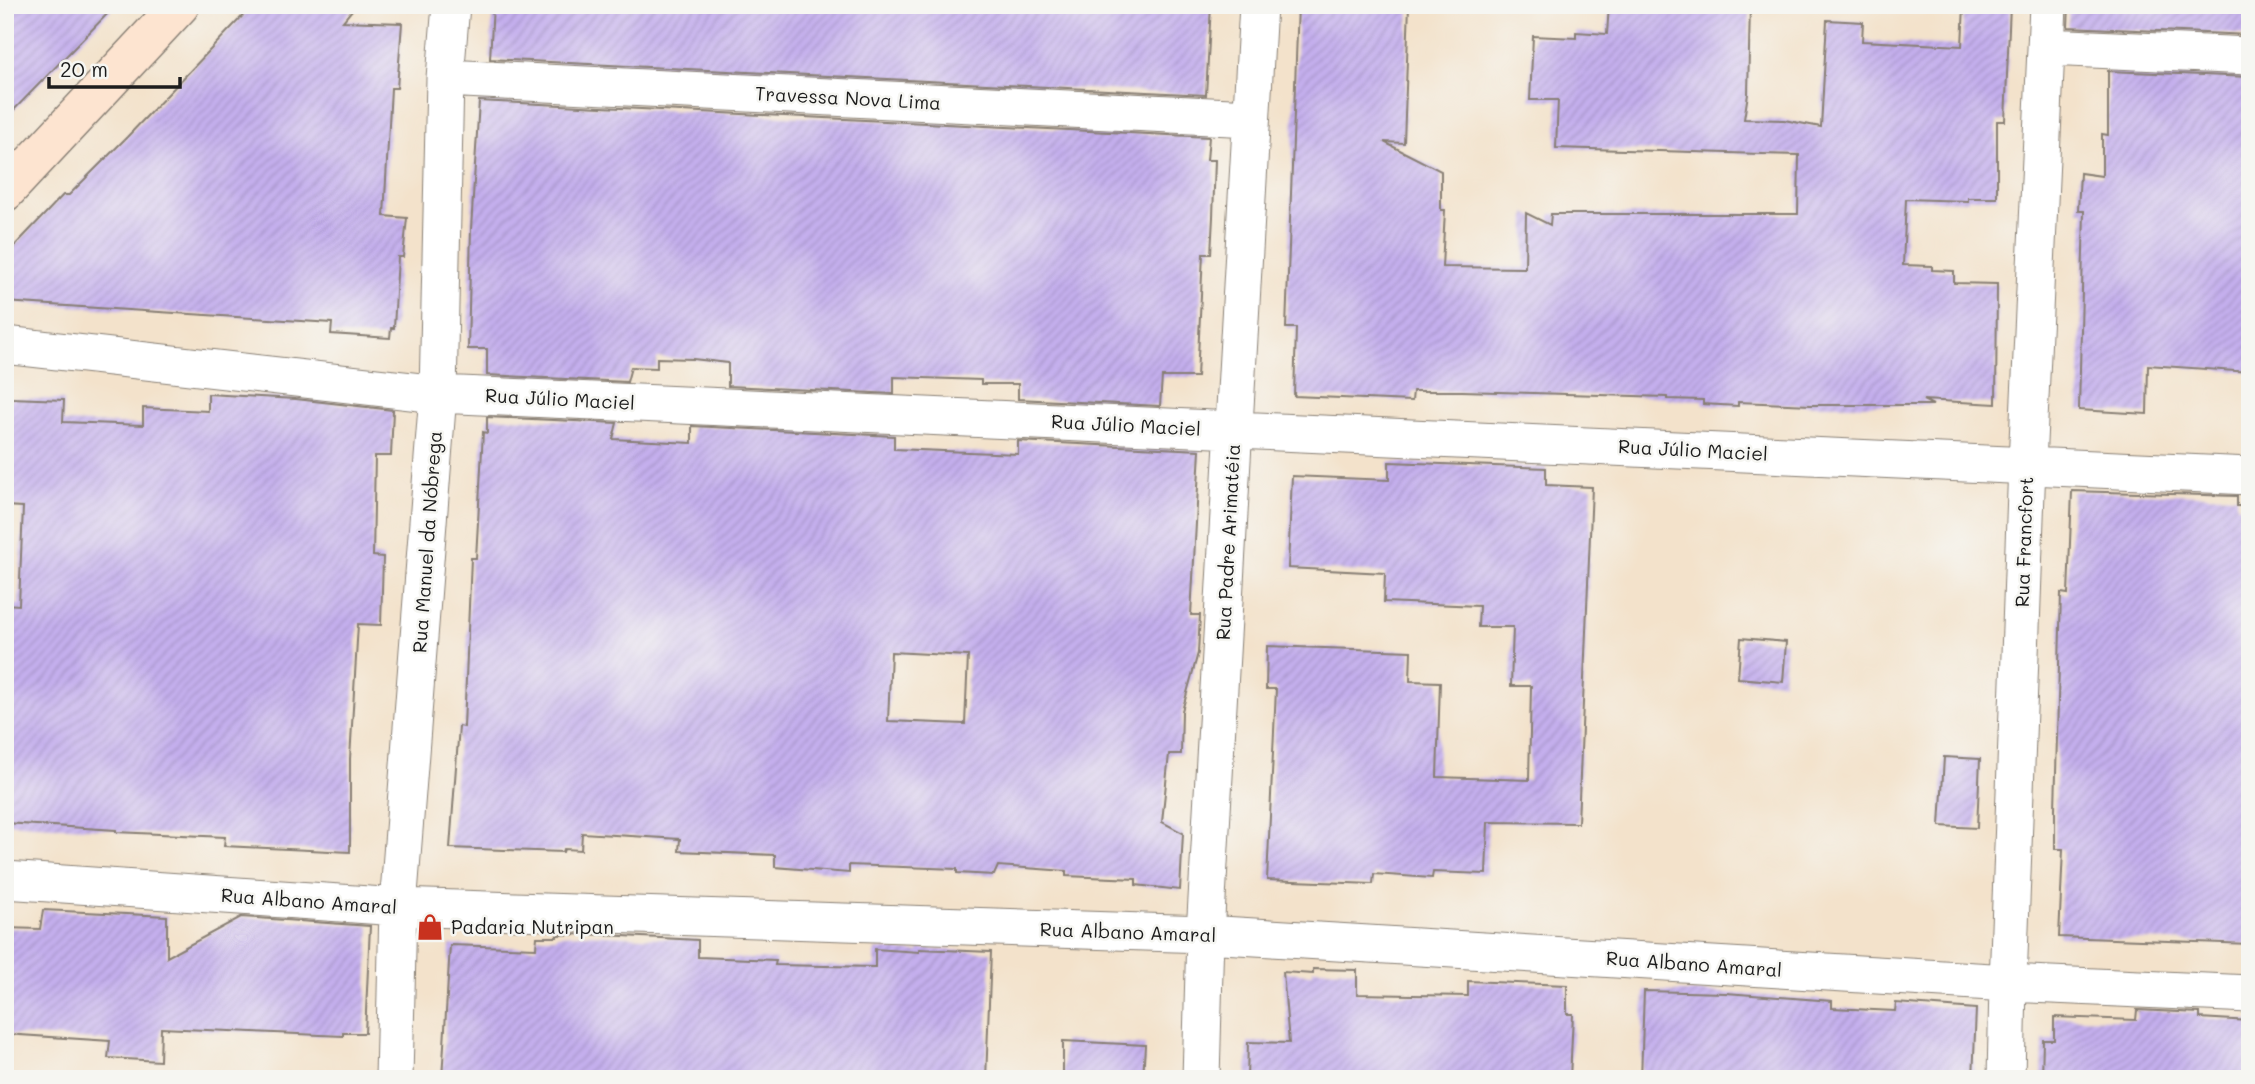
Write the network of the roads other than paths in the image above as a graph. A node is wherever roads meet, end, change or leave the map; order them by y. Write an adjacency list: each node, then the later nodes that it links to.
1 (180, 5): 9 (main road)
2 (451, 5): 7 (street, Rua Manuel da Nóbrega)
3 (1258, 5): 8 (street, Rua Padre Arimatéia)
4 (2048, 5): 5 (street, Rua Francfort)
5 (2047, 47): 6 (street); 13 (street, Rua Francfort)
6 (2250, 56)
7 (445, 78): 8 (street, Travessa Nova Lima); 11 (street, Rua Manuel da Nóbrega)
8 (1251, 118): 12 (street, Rua Padre Arimatéia)
9 (5, 192)
10 (5, 345): 11 (street, Rua Júlio Maciel)
11 (438, 394): 12 (street, Rua Júlio Maciel); 16 (street, Rua Manuel da Nóbrega)
12 (1235, 430): 13 (street, Rua Júlio Maciel); 17 (street, Rua Padre Arimatéia)
13 (2027, 464): 14 (street, Rua Júlio Maciel); 18 (street, Rua Francfort)
14 (2250, 475)
15 (5, 880): 16 (street, Rua Albano Amaral)
16 (398, 907): 17 (street, Rua Albano Amaral); 20 (street, Rua Manuel da Nóbrega)
17 (1205, 934): 18 (street, Rua Albano Amaral); 21 (street, Rua Padre Arimatéia)
18 (2008, 983): 19 (street, Rua Albano Amaral); 22 (street, Rua Francfort)
19 (2250, 994)
20 (394, 1079)
21 (1201, 1079)
22 (2006, 1079)

